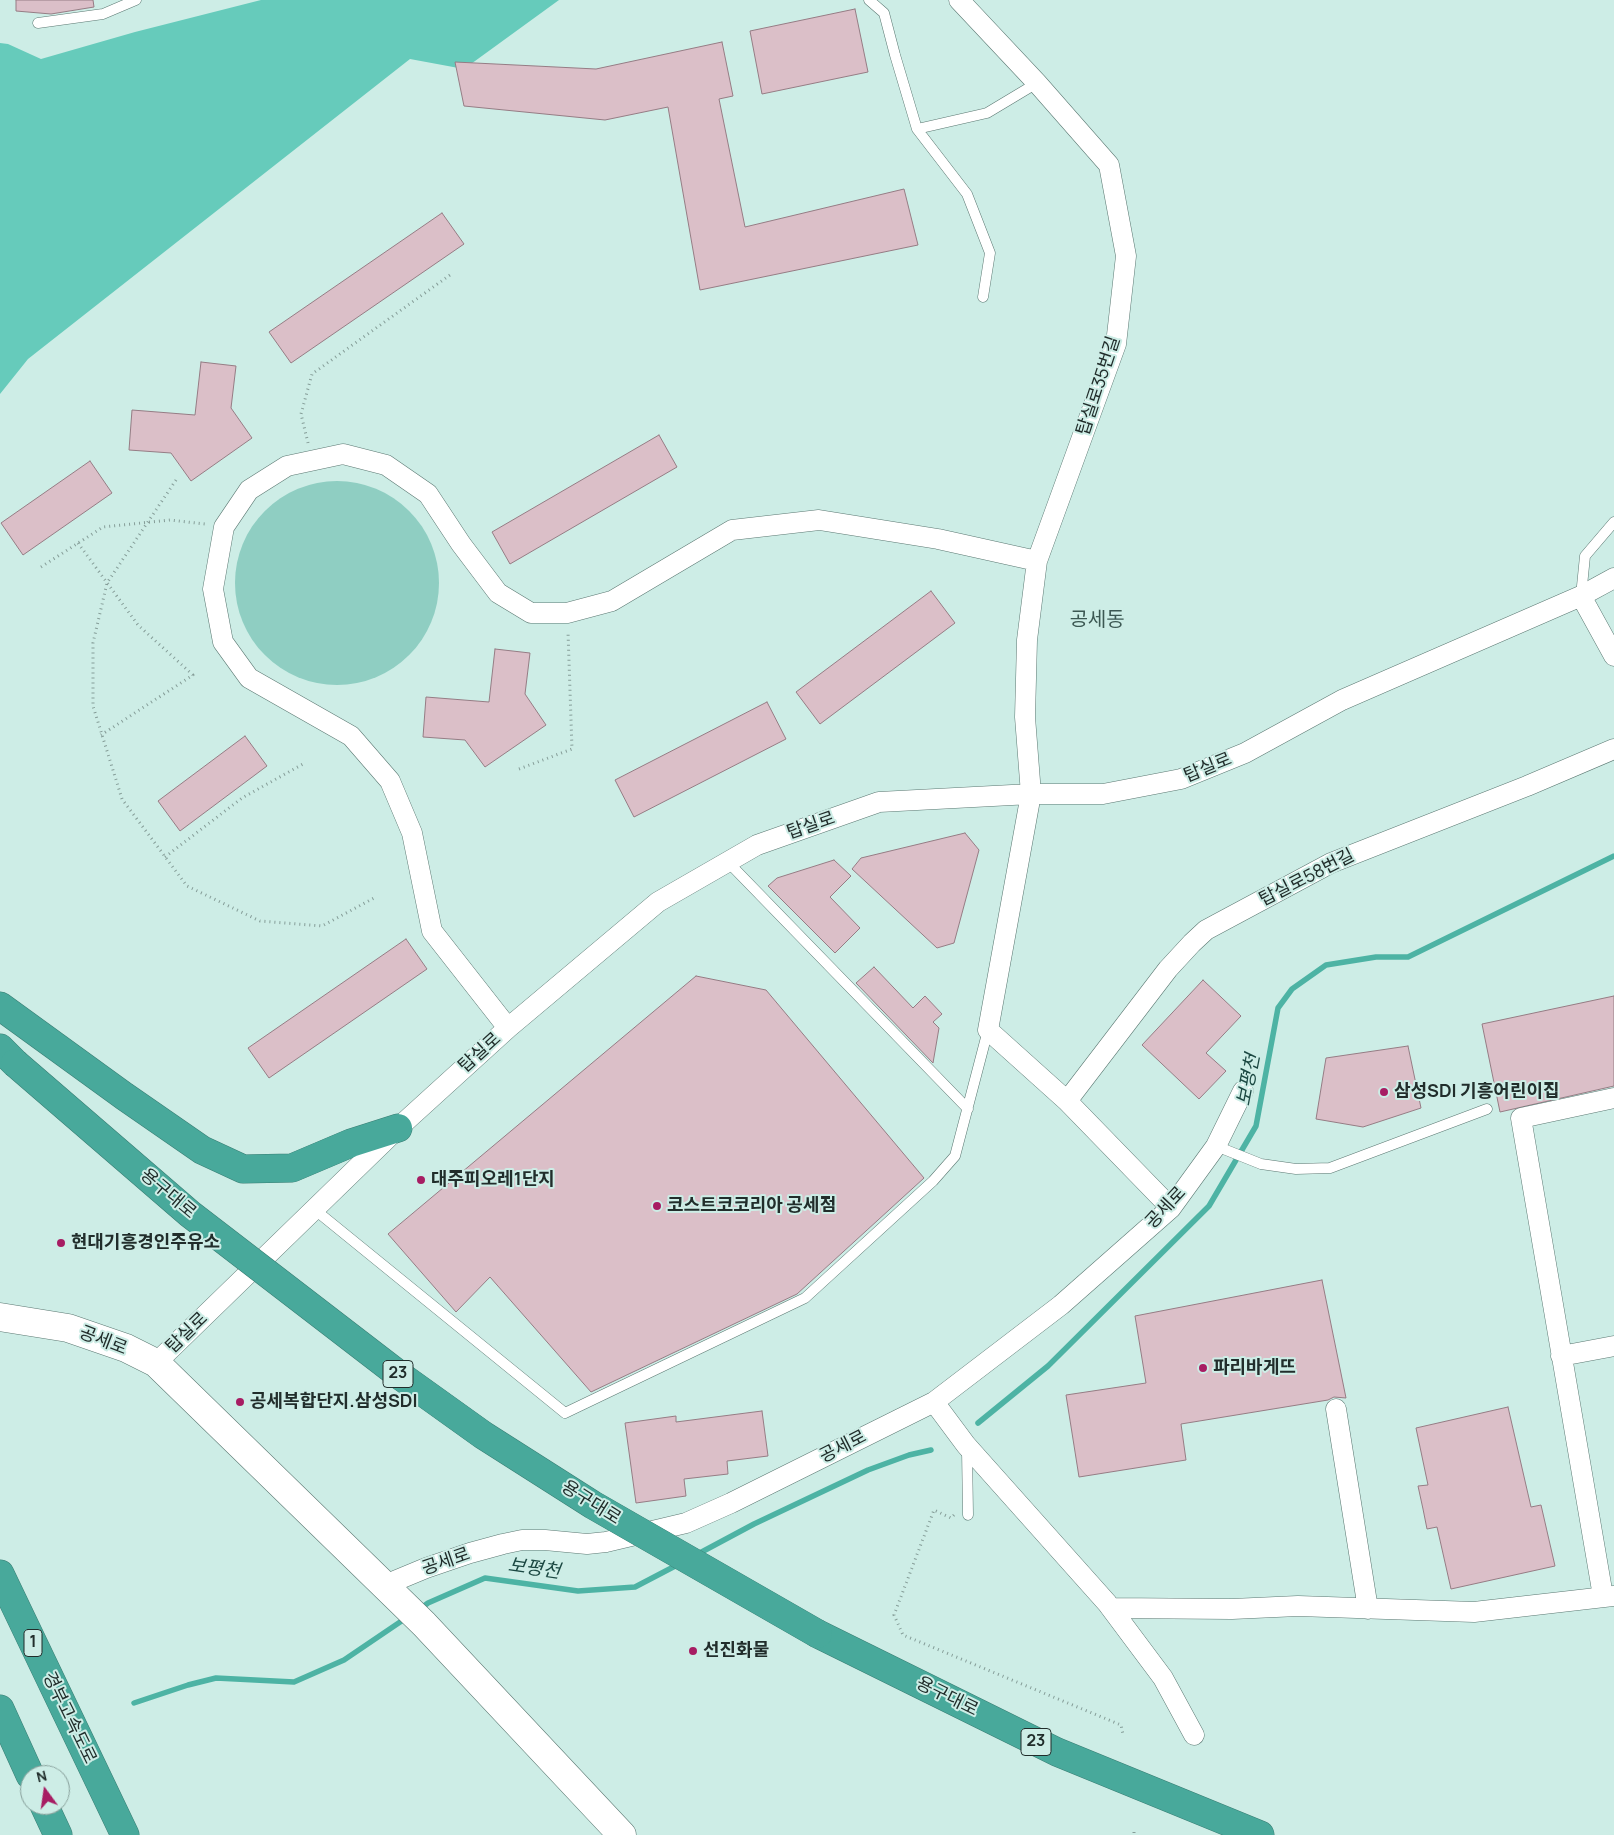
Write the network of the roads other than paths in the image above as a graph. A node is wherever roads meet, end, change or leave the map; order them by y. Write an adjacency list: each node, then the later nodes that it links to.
1 (136, 0): 4 (lane)
2 (869, 0): 6 (lane)
3 (959, 0): 5 (street, 탑실로35번길)
4 (38, 23)
5 (1038, 83): 6 (lane); 9 (street, 탑실로35번길)
6 (917, 129): 7 (lane)
7 (983, 297)
8 (1614, 522): 11 (lane)
9 (1037, 561): 14 (street, 탑실로35번길); 17 (street)
10 (1614, 578): 11 (street, 탑실로)
11 (1581, 596): 12 (street); 14 (street, 탑실로)
12 (1614, 656)
13 (1614, 749): 22 (street, 탑실로58번길)
14 (1031, 794): 15 (street, 탑실로); 18 (street, 탑실로35번길)
15 (728, 862): 17 (street, 탑실로); 24 (lane)
16 (0, 1006): 25 (highway)
17 (508, 1028): 25 (street, 탑실로)
18 (988, 1030): 22 (street); 24 (lane)
19 (7, 1056): 49 (highway, 용구대로 / 23, bridge)
20 (1243, 1091): 26 (street, 공세로)
21 (1614, 1098): 31 (street)
22 (1067, 1101): 27 (street)
23 (1487, 1109): 26 (lane)
24 (968, 1110): 28 (lane)
25 (398, 1128): 28 (street, 탑실로)
26 (1216, 1146): 27 (street, 공세로)
27 (1171, 1208): 33 (street, 공세로)
28 (314, 1209): 32 (street, 탑실로)
29 (0, 1318): 32 (street, 공세로)
30 (1614, 1346): 31 (street)
31 (1562, 1356): 39 (street)
32 (156, 1363): 38 (street, 공세로)
33 (934, 1402): 35 (street); 38 (street, 공세로)
34 (1336, 1409): 41 (street)
35 (966, 1445): 36 (lane); 40 (street)
36 (968, 1515)
37 (0, 1574): 47 (highway, 경부고속도로 / 1)
38 (390, 1589): 48 (street)
39 (1609, 1596): 41 (street)
40 (1111, 1608): 41 (street); 43 (street)
41 (1368, 1609)
42 (0, 1709): 44 (highway)
43 (1194, 1735)
44 (25, 1765)
45 (49, 1815): 46 (highway)
46 (58, 1835)
47 (126, 1835)
48 (622, 1835)
49 (1260, 1835)

